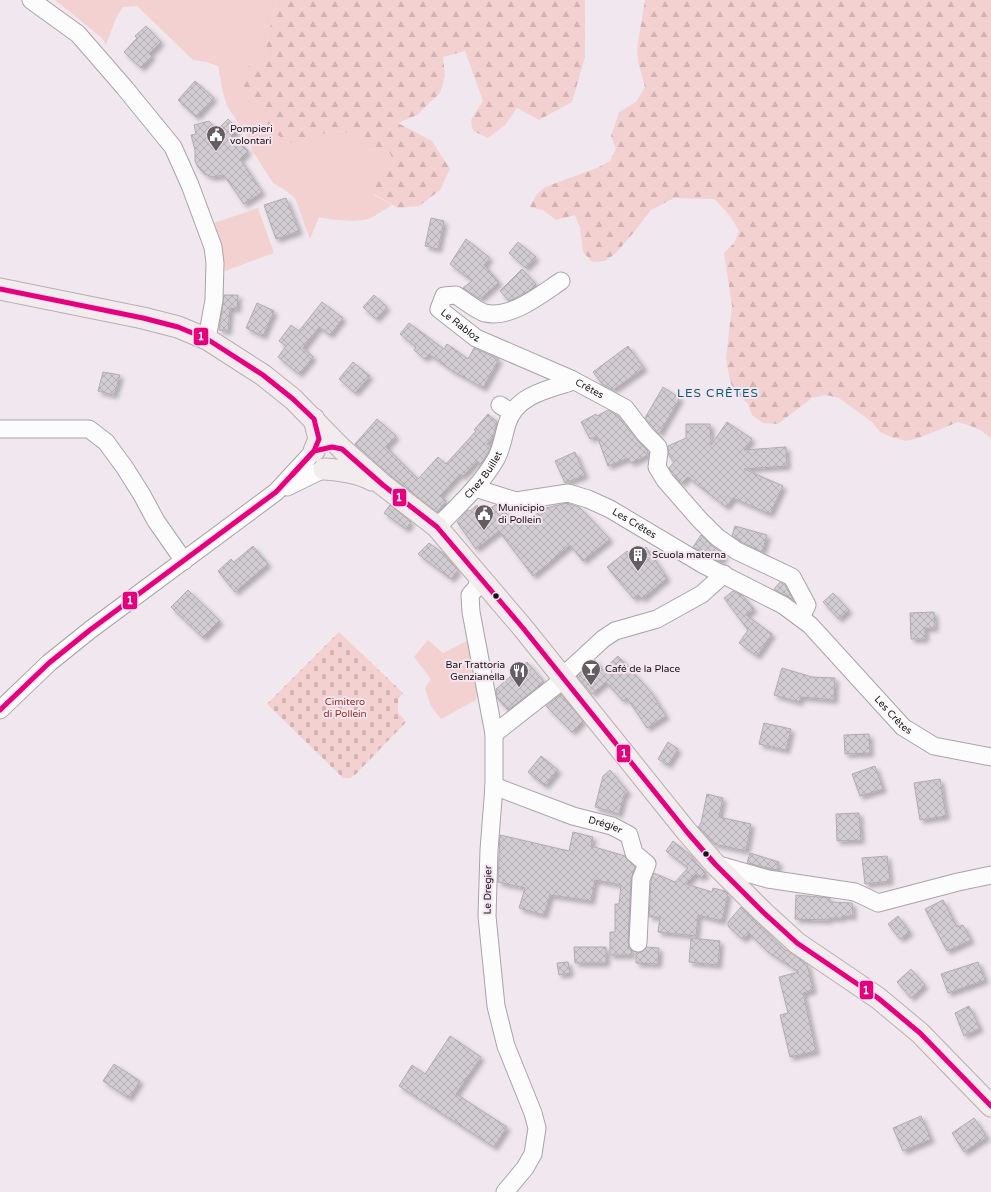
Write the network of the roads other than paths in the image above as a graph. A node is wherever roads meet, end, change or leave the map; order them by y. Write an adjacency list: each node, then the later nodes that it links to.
1 (31, 0): 4 (street)
2 (561, 282): 5 (street, Le Rabloz)
3 (0, 289): 4 (main road)
4 (207, 339): 8 (main road)
5 (571, 379): 6 (street, Crêtes); 14 (street, Crêtes)
6 (506, 409): 9 (street, Chez Buillet)
7 (0, 429): 11 (street)
8 (328, 450): 10 (main road); 11 (street)
9 (475, 488): 10 (street, Chez Buillet); 12 (street, Les Crêtes)
10 (437, 527): 13 (main road)
11 (184, 561): 16 (street)
12 (724, 574): 14 (street, Les Crêtes); 15 (street)
13 (479, 576): 15 (main road); 17 (street, Le Dregier)
14 (801, 618): 18 (street, Les Crêtes)
15 (563, 678): 17 (street); 20 (main road)
16 (0, 710)
17 (494, 734): 19 (street, Le Dregier)
18 (991, 757)
19 (494, 786): 22 (street, Drégier); 24 (street, Le Dregier)
20 (715, 864): 21 (street); 23 (main road)
21 (991, 875)
22 (638, 943)
23 (991, 1106)
24 (506, 1192)

